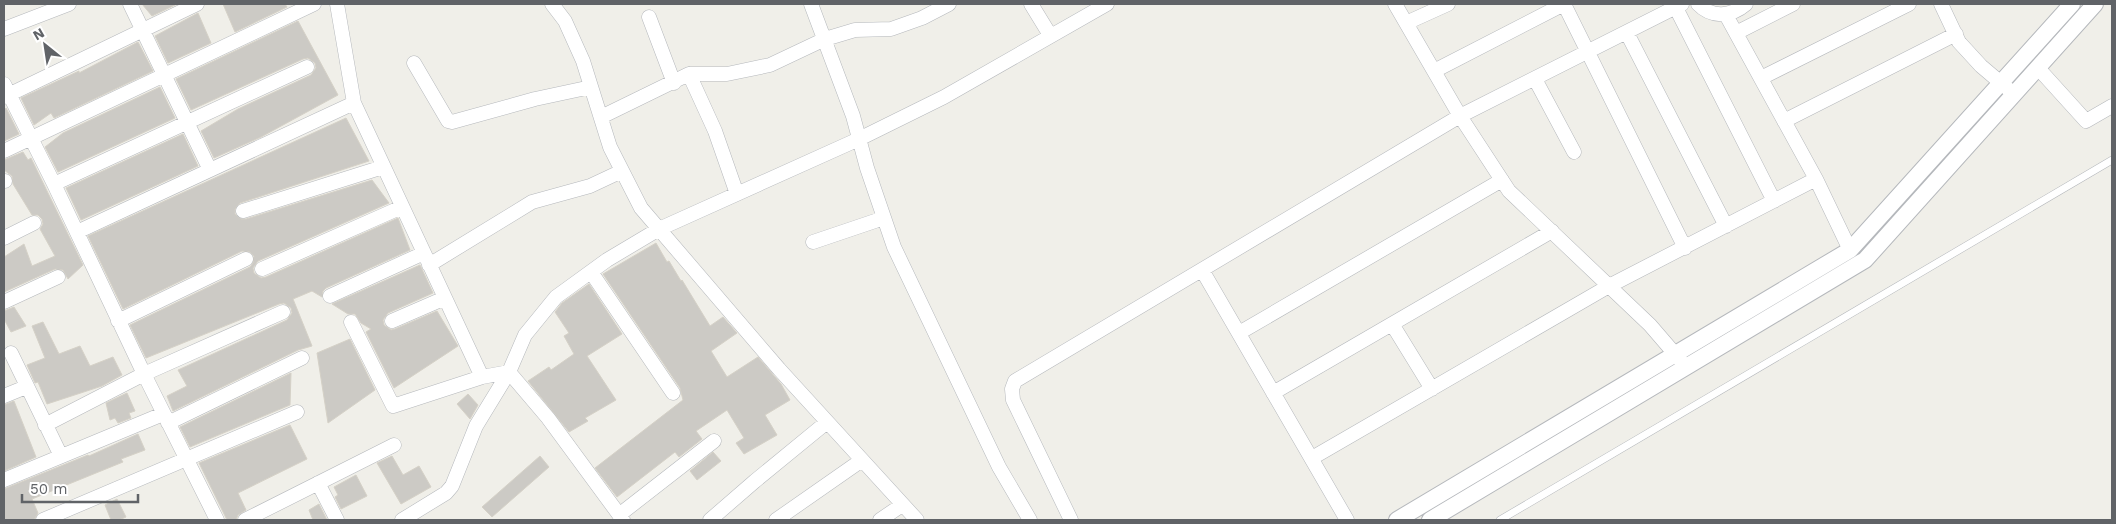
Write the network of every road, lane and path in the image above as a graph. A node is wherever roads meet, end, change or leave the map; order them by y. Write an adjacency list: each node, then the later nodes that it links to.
1 (69, 4): 25 (street)
2 (130, 4): 26 (street)
3 (197, 4): 26 (street)
4 (314, 4): 38 (street)
5 (337, 4): 46 (street)
6 (552, 4): 43 (street)
7 (811, 4): 31 (street)
8 (949, 4): 31 (street)
9 (1031, 4): 30 (street)
10 (1107, 4): 30 (street)
11 (1395, 4): 24 (street)
12 (1448, 4): 24 (street)
13 (1564, 4): 32 (street); 36 (street)
14 (1698, 4): 22 (street)
15 (1746, 4): 22 (street)
16 (1794, 4): 28 (street)
17 (1909, 4): 39 (street)
18 (1940, 4): 29 (street)
19 (2072, 4): 41 (street)
20 (2095, 4): 35 (street)
21 (1679, 5): 27 (street); 64 (street)
22 (1726, 15): 28 (street)
23 (649, 17): 42 (street)
24 (1406, 23): 36 (street)
25 (4, 29)
26 (143, 30): 38 (street); 44 (street)
27 (1627, 32): 32 (street); 69 (street)
28 (1736, 33): 39 (street)
29 (1956, 34): 41 (street); 50 (street)
30 (1050, 35): 53 (street)
31 (825, 39): 37 (street); 53 (street)
32 (1588, 52): 40 (street); 75 (street)
33 (414, 63): 43 (street)
34 (306, 67): 51 (street)
35 (2038, 68): 45 (street); 47 (street)
36 (1434, 71): 48 (street)
37 (689, 74): 42 (street); 63 (street)
38 (165, 75): 51 (street); 52 (street)
39 (1761, 78): 50 (street)
40 (1535, 79): 48 (street); 55 (street)
41 (2001, 82): 45 (street); 76 (street)
42 (674, 83): 49 (street)
43 (591, 87): 49 (street)
44 (5, 92): 52 (street)
45 (2014, 94): 96 (street)
46 (354, 103): 57 (street); 58 (street)
47 (2112, 106)
48 (1460, 116): 60 (street); 80 (street)
49 (601, 117): 59 (street)
50 (1784, 121): 61 (street)
51 (188, 122): 58 (street); 62 (street)
52 (31, 139): 54 (street); 62 (street)
53 (859, 139): 63 (street); 67 (street)
54 (4, 151)
55 (1574, 152)
56 (2112, 160): 133 (lane)
57 (384, 167): 65 (street); 66 (street)
58 (210, 170): 72 (street)
59 (622, 171): 70 (street); 78 (street)
60 (1502, 180): 71 (street); 92 (street)
61 (1816, 180): 64 (street); 76 (street)
62 (54, 184): 72 (street)
63 (737, 194): 70 (street)
64 (1774, 201): 69 (street)
65 (402, 207): 78 (street); 79 (street)
66 (243, 211)
67 (884, 218): 74 (street); 128 (street)
68 (34, 223): 73 (street)
69 (1726, 226): 75 (street)
70 (659, 230): 81 (street); 107 (street)
71 (1552, 231): 83 (street); 91 (street)
72 (77, 232): 88 (street)
73 (4, 238)
74 (814, 242)
75 (1685, 248): 83 (street)
76 (1850, 250): 94 (street)
77 (246, 259): 88 (street)
78 (426, 259): 84 (street); 85 (street)
79 (262, 269)
80 (1202, 270): 92 (street); 129 (street)
81 (591, 272): 97 (street); 102 (street)
82 (58, 277): 86 (street)
83 (1609, 286): 94 (street); 101 (street)
84 (330, 296)
85 (445, 298): 89 (street); 99 (street)
86 (4, 302)
87 (283, 312): 98 (street)
88 (118, 321): 98 (street)
89 (392, 321)
90 (351, 322): 99 (street)
91 (1392, 324): 101 (street); 103 (street)
92 (1239, 333): 103 (street)
93 (11, 353): 100 (street)
94 (1674, 353): 96 (street); 131 (street)
95 (302, 358): 106 (street)
96 (1686, 368): 132 (street)
97 (509, 372): 99 (street); 118 (street); 119 (street)
98 (144, 374): 106 (street); 108 (street)
99 (482, 377)
100 (26, 387): 104 (street); 108 (street)
101 (1432, 389): 112 (street)
102 (673, 393)
103 (1274, 393): 112 (street)
104 (4, 396)
105 (297, 412): 114 (street)
106 (166, 418): 111 (street); 114 (street)
107 (828, 422): 113 (street); 124 (street)
108 (45, 425): 111 (street)
109 (714, 441): 119 (street)
110 (394, 445): 116 (street)
111 (60, 456): 115 (street)
112 (1312, 458): 130 (street)
113 (862, 460): 117 (street); 125 (street)
114 (186, 461): 120 (street); 121 (street)
115 (4, 480)
116 (318, 483): 122 (street); 123 (street)
117 (902, 505): 126 (street); 127 (street)
118 (411, 518)
119 (621, 518)
120 (43, 520)
121 (216, 520)
122 (245, 520)
123 (337, 520)
124 (710, 520)
125 (776, 520)
126 (880, 520)
127 (917, 520)
128 (1030, 520)
129 (1071, 520)
130 (1348, 520)
131 (1397, 520)
132 (1430, 520)
133 (1500, 520)

